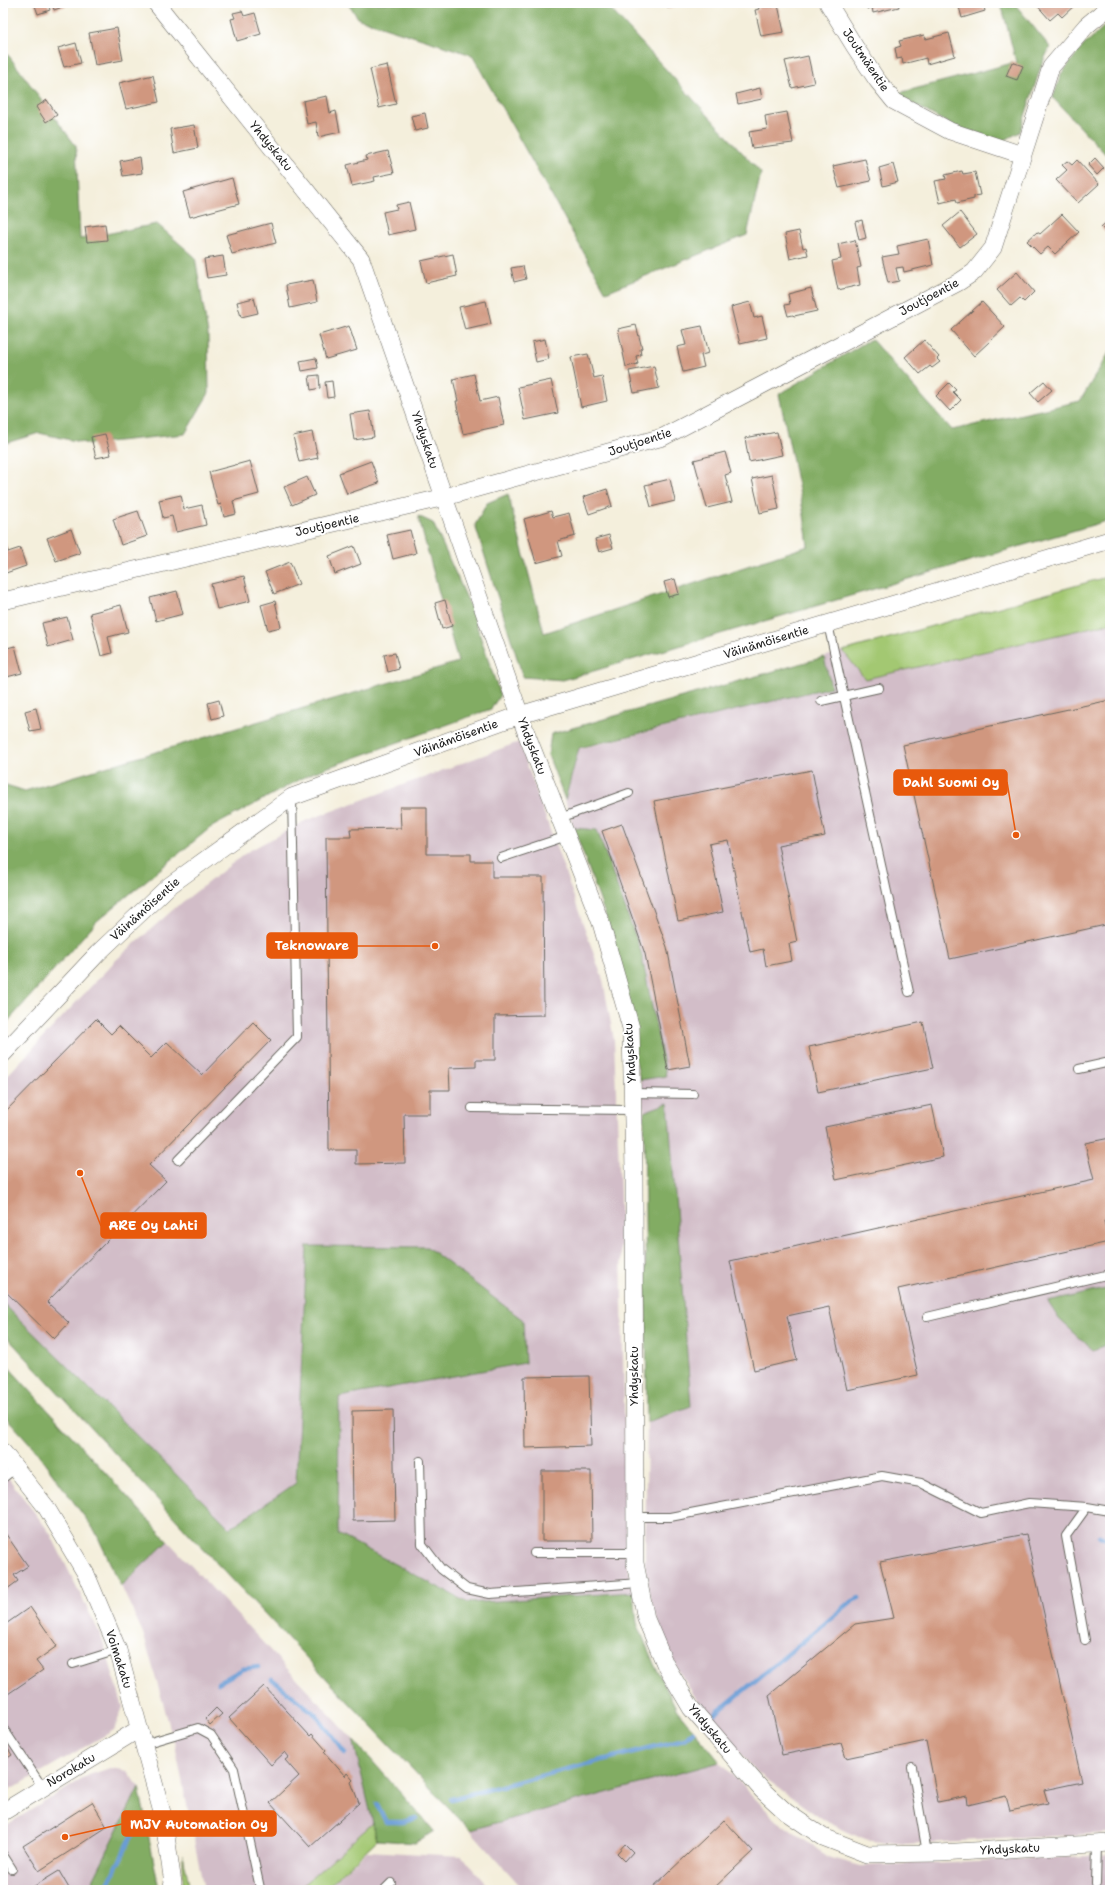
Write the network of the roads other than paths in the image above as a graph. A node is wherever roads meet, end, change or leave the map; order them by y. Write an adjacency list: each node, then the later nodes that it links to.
1 (156, 3): 5 (street, Yhdyskatu)
2 (828, 3): 4 (street, Joutmäentie)
3 (1110, 6): 4 (street, Joutjoentie)
4 (1022, 155): 5 (street, Joutjoentie)
5 (445, 497): 7 (street, Joutjoentie); 12 (street, Yhdyskatu)
6 (1110, 540): 8 (street, Väinämöisentie)
7 (3, 601)
8 (828, 624): 10 (lane); 12 (street, Väinämöisentie)
9 (879, 688): 10 (lane)
10 (845, 696): 11 (lane); 18 (lane)
11 (822, 701)
12 (520, 715): 14 (street, Väinämöisentie); 15 (street, Yhdyskatu)
13 (629, 793): 15 (lane)
14 (292, 797): 19 (street, Väinämöisentie); 25 (lane)
15 (560, 818): 16 (street, Yhdyskatu)
16 (567, 836): 17 (lane); 23 (street, Yhdyskatu)
17 (501, 858)
18 (909, 992)
19 (3, 1054)
20 (1110, 1062): 21 (lane)
21 (1079, 1069)
22 (693, 1094): 23 (lane)
23 (632, 1102): 24 (lane); 33 (street, Yhdyskatu)
24 (472, 1108)
25 (178, 1160)
26 (1110, 1274): 27 (lane)
27 (927, 1317)
28 (3, 1452): 30 (street, Voimakatu)
29 (420, 1461): 36 (lane)
30 (9, 1473): 38 (street, Voimakatu)
31 (1088, 1507): 32 (lane); 33 (lane); 37 (lane)
32 (1110, 1511)
33 (635, 1517): 35 (street, Yhdyskatu)
34 (534, 1553): 35 (lane)
35 (635, 1553): 36 (street, Yhdyskatu)
36 (639, 1583): 46 (street, Yhdyskatu)
37 (1085, 1640)
38 (118, 1650): 39 (lane); 41 (street, Voimakatu)
39 (73, 1664)
40 (3, 1728): 43 (lane)
41 (142, 1736): 43 (street, Norokatu); 51 (street, Voimakatu); 52 (lane)
42 (912, 1767): 46 (lane)
43 (43, 1788): 44 (street, Norokatu)
44 (3, 1812)
45 (1104, 1843): 46 (street, Yhdyskatu); 50 (lane)
46 (927, 1853)
47 (3, 1855): 48 (lane)
48 (12, 1869)
49 (391, 1883): 53 (lane)
50 (1096, 1884)
51 (173, 1888)
52 (260, 1888)
53 (384, 1890)

